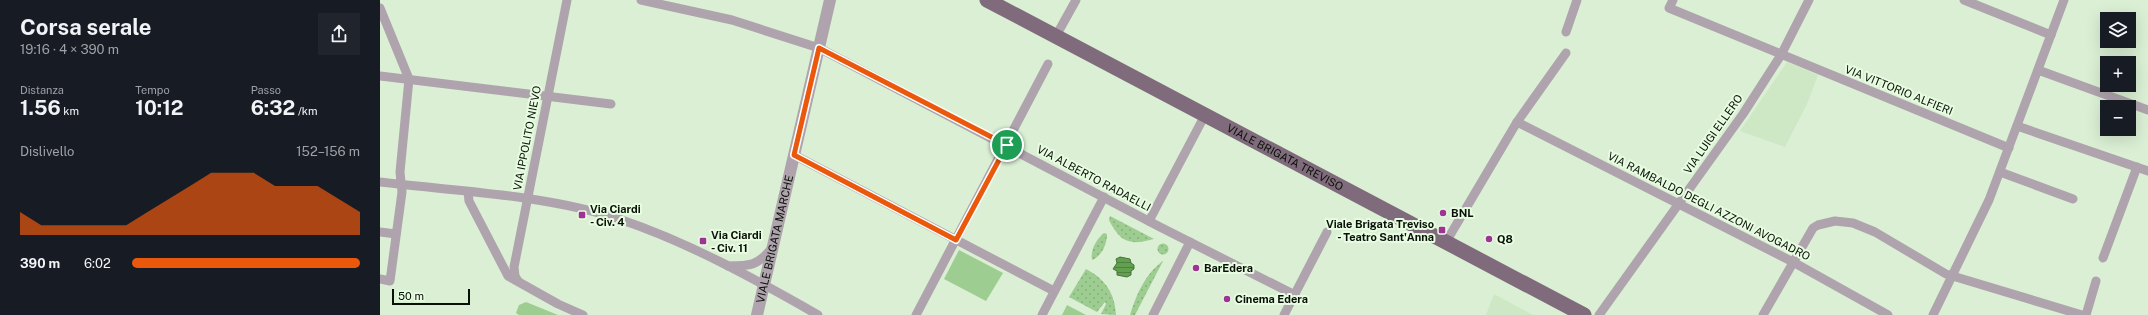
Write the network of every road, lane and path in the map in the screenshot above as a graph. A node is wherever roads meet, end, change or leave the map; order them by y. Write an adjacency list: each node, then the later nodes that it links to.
1 (567, 0): 22 (street, VIA IPPOLITO NIEVO)
2 (641, 0): 15 (street, VIA ALBERTO RADAELLI)
3 (830, 0): 15 (street, VIALE BRIGATA MARCHE)
4 (987, 0): 14 (main road, VIALE BRIGATA TREVISO)
5 (1076, 0): 14 (street)
6 (1577, 0): 12 (street)
7 (1672, 0): 17 (street, VIA VITTORIO ALFIERI)
8 (1809, 0): 17 (street, VIA LUIGI ELLERO)
9 (1964, 0): 13 (street)
10 (2064, 0): 13 (street)
11 (380, 8): 21 (street)
12 (1566, 32)
13 (2051, 35): 19 (street)
14 (1056, 36): 25 (main road, VIALE BRIGATA TREVISO)
15 (819, 48): 28 (street, VIA ALBERTO RADAELLI); 30 (street, VIALE BRIGATA MARCHE)
16 (1566, 53): 26 (street)
17 (1781, 55): 29 (street, VIA VITTORIO ALFIERI); 40 (street, VIA LUIGI ELLERO)
18 (1048, 64): 28 (street)
19 (2038, 70): 24 (street); 27 (street)
20 (380, 76): 21 (street)
21 (409, 78): 22 (street); 35 (street)
22 (547, 96): 23 (street); 39 (street, VIA IPPOLITO NIEVO)
23 (611, 104)
24 (2148, 110)
25 (1206, 115): 41 (street); 47 (main road, VIALE BRIGATA TREVISO)
26 (1517, 122): 40 (street, VIA RAMBALDO DEGLI AZZONI AVOGADRO); 47 (street)
27 (2017, 126): 29 (street); 31 (street)
28 (1007, 145): 37 (street, VIA ALBERTO RADAELLI); 45 (street)
29 (2009, 148): 33 (street)
30 (794, 155): 45 (street); 48 (street, VIALE BRIGATA MARCHE)
31 (2137, 167): 32 (street); 49 (street)
32 (2148, 171)
33 (2000, 172): 38 (street); 54 (street)
34 (380, 182): 35 (street)
35 (402, 184): 36 (street); 44 (street)
36 (468, 192): 39 (street); 53 (street)
37 (1104, 196): 41 (street, VIA ALBERTO RADAELLI); 59 (street)
38 (2073, 199)
39 (527, 200): 51 (street); 52 (street, VIA IPPOLITO NIEVO)
40 (1678, 204): 50 (street, VIA RAMBALDO DEGLI AZZONI AVOGADRO); 69 (street, VIA LUIGI ELLERO)
41 (1149, 222): 46 (street, VIA ALBERTO RADAELLI)
42 (380, 232): 44 (street)
43 (1327, 232): 60 (street)
44 (396, 234): 55 (street)
45 (956, 240): 59 (street); 64 (street)
46 (1190, 242): 60 (street, VIA ALBERTO RADAELLI); 66 (street)
47 (1446, 242): 68 (main road, VIALE BRIGATA TREVISO)
48 (772, 248): 51 (street); 58 (street, VIALE BRIGATA MARCHE)
49 (2103, 258)
50 (1793, 262): 54 (street); 70 (street); 71 (street, VIA RAMBALDO DEGLI AZZONI AVOGADRO)
51 (726, 266): 58 (street)
52 (514, 267): 53 (street); 56 (street, VIA IPPOLITO NIEVO)
53 (504, 268): 56 (street)
54 (1953, 277): 72 (street); 73 (street)
55 (380, 279)
56 (518, 281): 61 (street)
57 (2096, 281): 74 (street)
58 (764, 285): 62 (street, VIALE BRIGATA MARCHE); 63 (street)
59 (1054, 291): 65 (street)
60 (1295, 294): 67 (street)
61 (582, 315)
62 (757, 315)
63 (818, 315)
64 (916, 315)
65 (1042, 315)
66 (1153, 315)
67 (1284, 315)
68 (1584, 315)
69 (1598, 315)
70 (1763, 315)
71 (1888, 315)
72 (1933, 315)
73 (2082, 315)
74 (2086, 315)

